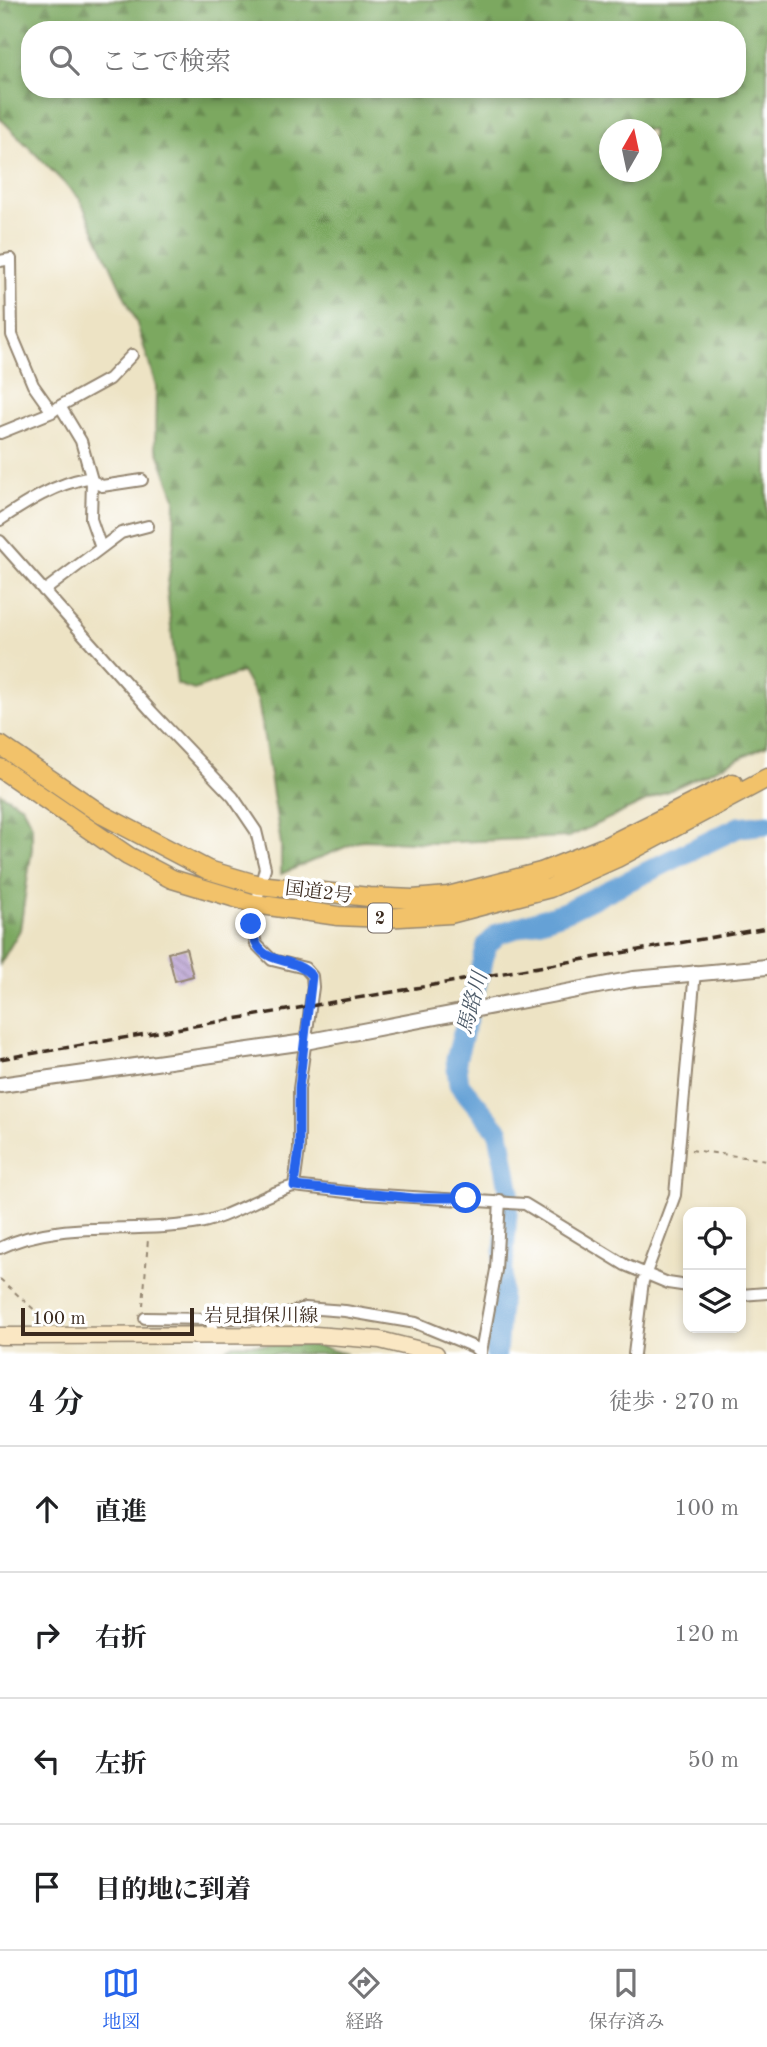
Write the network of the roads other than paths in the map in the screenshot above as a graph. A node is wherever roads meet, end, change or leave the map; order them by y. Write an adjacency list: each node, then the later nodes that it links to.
1 (0, 261): 3 (street)
2 (132, 355): 3 (street)
3 (56, 409): 4 (street); 5 (street)
4 (0, 433)
5 (92, 480): 6 (street); 7 (street); 10 (street)
6 (142, 480)
7 (0, 520)
8 (148, 526): 10 (street)
9 (0, 541): 11 (street)
10 (102, 548): 11 (street)
11 (44, 591): 20 (street)
12 (0, 734): 18 (highway)
13 (0, 745): 18 (highway, 国道2号 / 2)
14 (767, 766): 20 (highway, 国道2号 / 2)
15 (0, 768): 19 (highway, 国道2号 / 2)
16 (0, 776): 19 (highway, 2)
17 (767, 779): 21 (highway, 国道2号 / 2)
18 (101, 814): 20 (highway, 国道2号 / 2)
19 (92, 832): 21 (highway, 国道2号 / 2)
20 (259, 885): 21 (street)
21 (255, 904): 24 (street)
22 (767, 967): 23 (street)
23 (695, 971): 24 (street); 29 (street)
24 (305, 1042): 25 (street); 26 (street)
25 (0, 1085)
26 (294, 1186): 27 (street); 28 (street)
27 (502, 1200): 29 (street); 37 (street)
28 (0, 1248)
29 (646, 1275): 30 (street); 39 (street)
30 (683, 1285)
31 (767, 1293): 32 (street)
32 (746, 1295)
33 (145, 1318): 34 (street)
34 (212, 1319): 36 (street); 37 (street)
35 (0, 1336): 36 (main road, 岩見揖保川線)
36 (212, 1336): 38 (main road, 岩見揖保川線)
37 (481, 1353)
38 (436, 1354)
39 (634, 1354)

